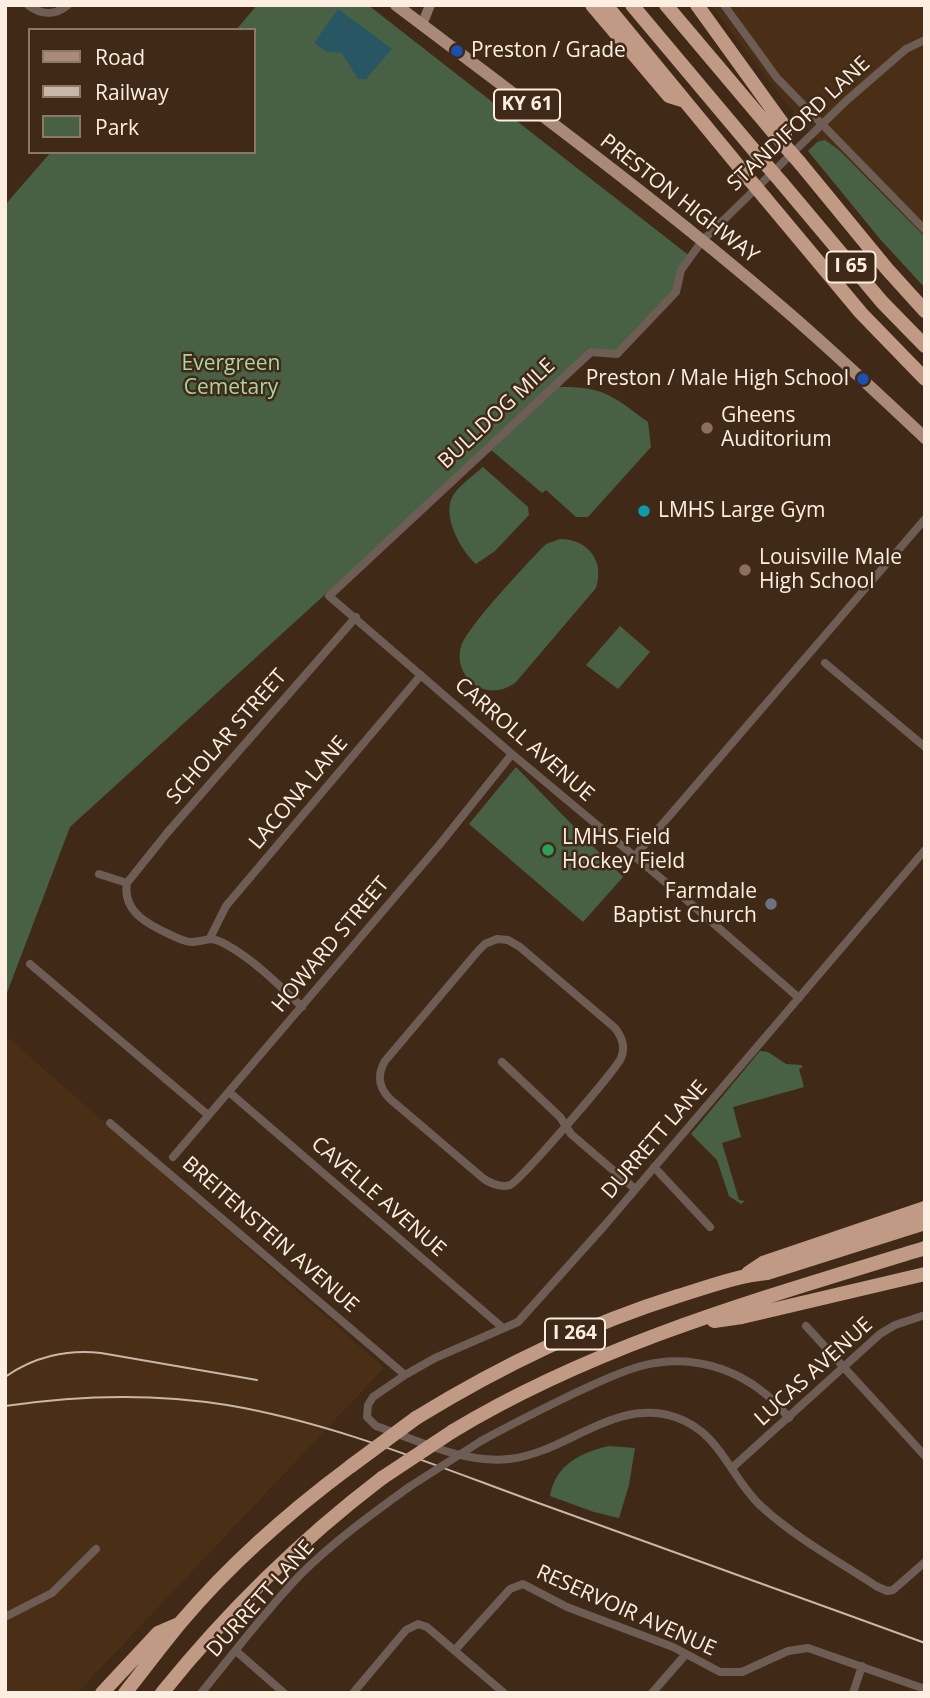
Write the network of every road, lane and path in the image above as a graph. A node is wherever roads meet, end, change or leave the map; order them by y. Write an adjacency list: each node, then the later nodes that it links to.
1 (28, 5): 2 (street)
2 (68, 5)
3 (396, 5): 11 (main road, PRESTON HIGHWAY / KY 61)
4 (430, 5): 11 (main road)
5 (592, 5): 13 (highway)
6 (606, 5): 13 (highway)
7 (632, 5): 19 (highway, I 65, bridge)
8 (666, 5): 15 (highway, I 65)
9 (697, 5): 15 (highway)
10 (724, 5): 14 (street)
11 (422, 25): 17 (main road, PRESTON HIGHWAY / KY 61)
12 (925, 40): 14 (street, STANDIFORD LANE)
13 (682, 100): 20 (highway, bridge)
14 (821, 125): 16 (street); 17 (street, STANDIFORD LANE)
15 (785, 146): 18 (highway, I 65, bridge)
16 (925, 230)
17 (702, 241): 21 (main road, PRESTON HIGHWAY / KY 61); 23 (street, BULLDOG MILE)
18 (925, 311)
19 (925, 346)
20 (925, 379)
21 (925, 438)
22 (925, 519): 29 (street)
23 (356, 617): 25 (street, CARROLL AVENUE); 31 (street, SCHOLAR STREET)
24 (825, 663): 26 (street)
25 (421, 675): 27 (street, CARROLL AVENUE); 32 (street, LACONA LANE)
26 (925, 747)
27 (512, 754): 29 (street, CARROLL AVENUE); 35 (street, HOWARD STREET)
28 (925, 850): 34 (street, DURRETT LANE)
29 (634, 857): 34 (street, CARROLL AVENUE)
30 (99, 874): 31 (street)
31 (127, 883): 32 (street)
32 (210, 938): 35 (street)
33 (30, 964): 38 (street)
34 (799, 998): 42 (street, DURRETT LANE)
35 (302, 1007): 37 (street, HOWARD STREET)
36 (502, 1062): 40 (street)
37 (229, 1092): 38 (street, HOWARD STREET); 53 (street, CAVELLE AVENUE)
38 (208, 1115): 41 (street, HOWARD STREET)
39 (110, 1123): 55 (street, BREITENSTEIN AVENUE)
40 (565, 1125): 40 (street); 43 (street)
41 (173, 1157)
42 (654, 1167): 43 (street, DURRETT LANE); 46 (street)
43 (635, 1189): 53 (street, DURRETT LANE)
44 (925, 1208): 49 (highway)
45 (925, 1223): 49 (highway, I 264)
46 (710, 1227)
47 (925, 1248): 51 (highway, I 264)
48 (925, 1274): 51 (highway)
49 (744, 1275): 62 (highway, I 264, bridge)
50 (925, 1315): 54 (street, LUCAS AVENUE)
51 (681, 1326): 70 (highway, I 264, bridge)
52 (806, 1326): 54 (street)
53 (503, 1328): 55 (street, DURRETT LANE)
54 (844, 1368): 56 (street, LUCAS AVENUE); 57 (street)
55 (405, 1375): 58 (street, DURRETT LANE)
56 (789, 1418): 58 (street, LUCAS AVENUE); 64 (street, DURRETT LANE, bridge)
57 (925, 1456)
58 (733, 1468): 60 (street)
59 (96, 1549): 61 (street)
60 (925, 1562)
61 (5, 1617)
62 (180, 1623): 68 (highway); 69 (highway, I 264)
63 (455, 1650): 65 (street, RESERVOIR AVENUE); 73 (street); 74 (street)
64 (236, 1651): 71 (street, DURRETT LANE); 72 (street)
65 (686, 1654): 66 (street, RESERVOIR AVENUE); 75 (street)
66 (862, 1666): 67 (street, RESERVOIR AVENUE); 76 (street)
67 (925, 1689)
68 (102, 1693)
69 (125, 1693)
70 (162, 1693)
71 (201, 1693)
72 (284, 1693)
73 (352, 1693)
74 (505, 1693)
75 (652, 1693)
76 (853, 1693)

